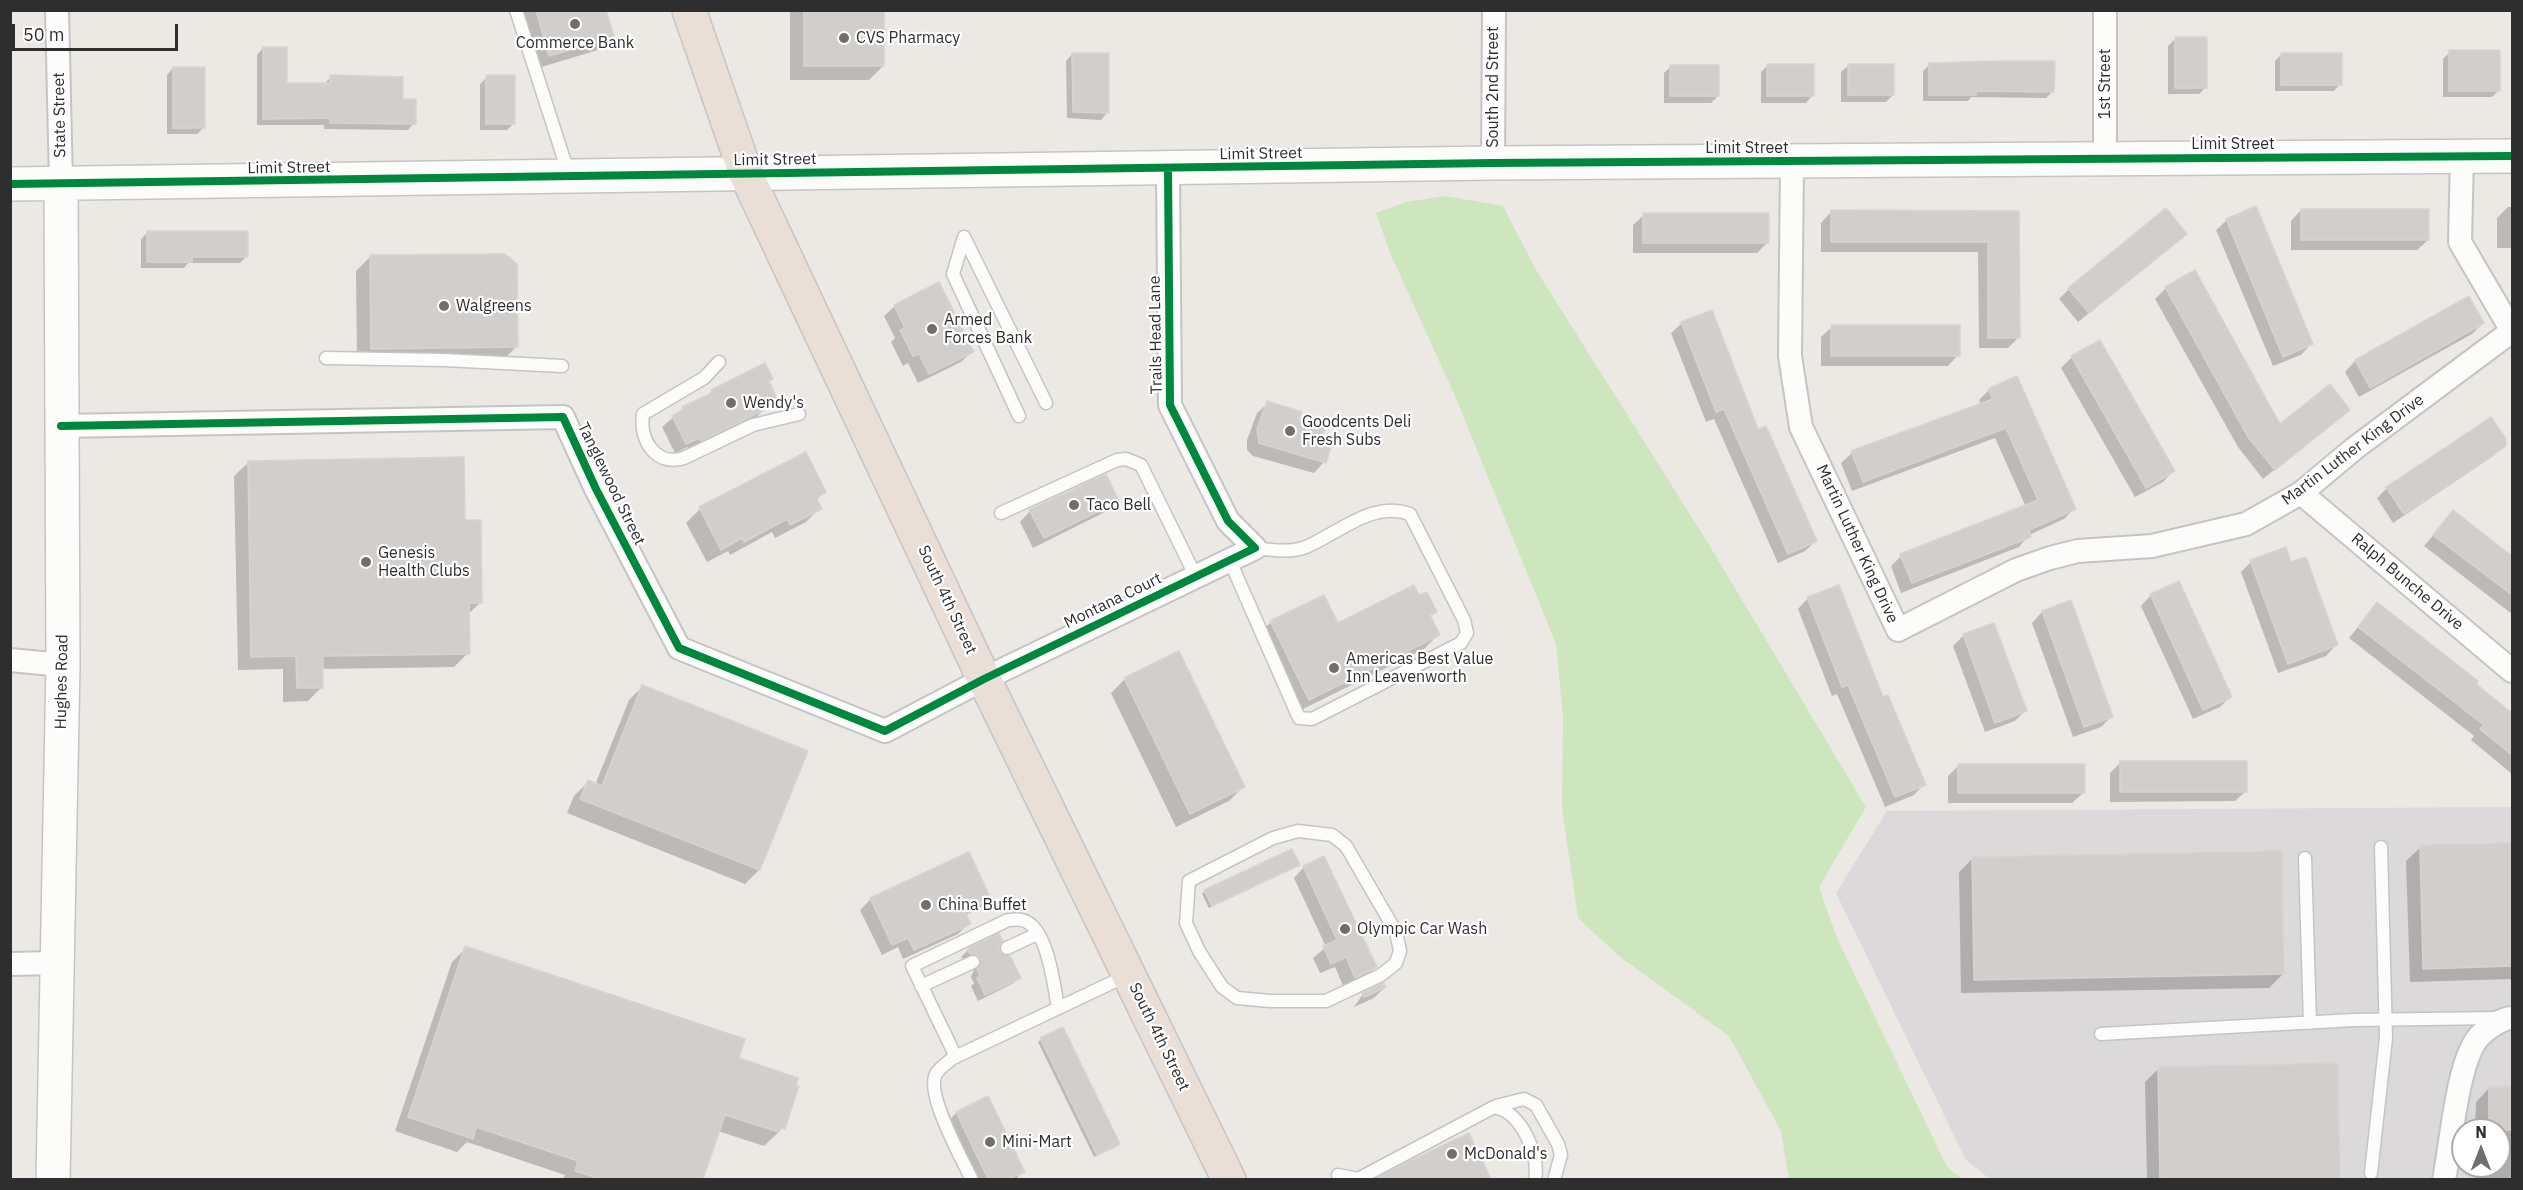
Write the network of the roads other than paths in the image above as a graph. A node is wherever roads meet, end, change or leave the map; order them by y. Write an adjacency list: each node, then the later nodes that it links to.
1 (57, 10): 15 (street, State Street)
2 (516, 10): 13 (lane)
3 (690, 10): 12 (highway, South 4th Street)
4 (1494, 10): 10 (street, South 2nd Street)
5 (2105, 10): 8 (street, 1st Street)
6 (2462, 156): 7 (street, Limit Street); 8 (street, Limit Street); 16 (street)
7 (2512, 156)
8 (2104, 158): 9 (street, Limit Street)
9 (1792, 161): 10 (street, Limit Street); 24 (street, Martin Luther King Drive)
10 (1493, 163): 11 (street, Limit Street)
11 (1168, 170): 12 (street, Limit Street); 26 (street, Trails Head Lane)
12 (746, 174): 13 (street, Limit Street); 32 (highway, South 4th Street)
13 (570, 178): 15 (street, Limit Street)
14 (10, 184): 15 (street, Limit Street)
15 (61, 184): 23 (street, Hughes Road)
16 (2512, 331): 24 (street, Martin Luther King Drive)
17 (326, 358): 19 (lane)
18 (719, 362): 21 (lane)
19 (562, 366)
20 (1046, 404): 22 (lane)
21 (799, 414)
22 (1019, 416)
23 (61, 426): 30 (street, Hughes Road); 32 (street, Tanglewood Street)
24 (2301, 493): 31 (street, Ralph Bunche Drive)
25 (1001, 513): 28 (lane)
26 (1255, 548): 27 (street, Montana Court); 27 (lane)
27 (1230, 561): 28 (street, Montana Court)
28 (1196, 577): 32 (street, Montana Court)
29 (10, 660): 30 (street)
30 (63, 665): 39 (street, Hughes Road)
31 (2512, 671)
32 (984, 679): 41 (highway, South 4th Street)
33 (2381, 846): 45 (lane)
34 (2305, 858): 46 (lane)
35 (1037, 934): 36 (lane); 42 (lane); 43 (lane)
36 (1006, 948)
37 (1199, 951): 37 (lane)
38 (973, 962): 42 (lane)
39 (57, 963): 40 (street); 52 (street, Hughes Road)
40 (10, 964)
41 (1129, 975): 43 (lane); 54 (highway, South 4th Street)
42 (921, 986): 48 (lane)
43 (1058, 1008): 48 (lane)
44 (2509, 1018): 45 (lane); 57 (street)
45 (2387, 1020): 46 (lane); 50 (lane)
46 (2310, 1023): 47 (lane)
47 (2101, 1034)
48 (956, 1057): 53 (lane)
49 (1494, 1107): 51 (lane); 55 (lane); 56 (lane)
50 (2372, 1173)
51 (1338, 1175)
52 (53, 1179)
53 (972, 1179)
54 (1229, 1179)
55 (1535, 1179)
56 (1554, 1179)
57 (2444, 1179)

